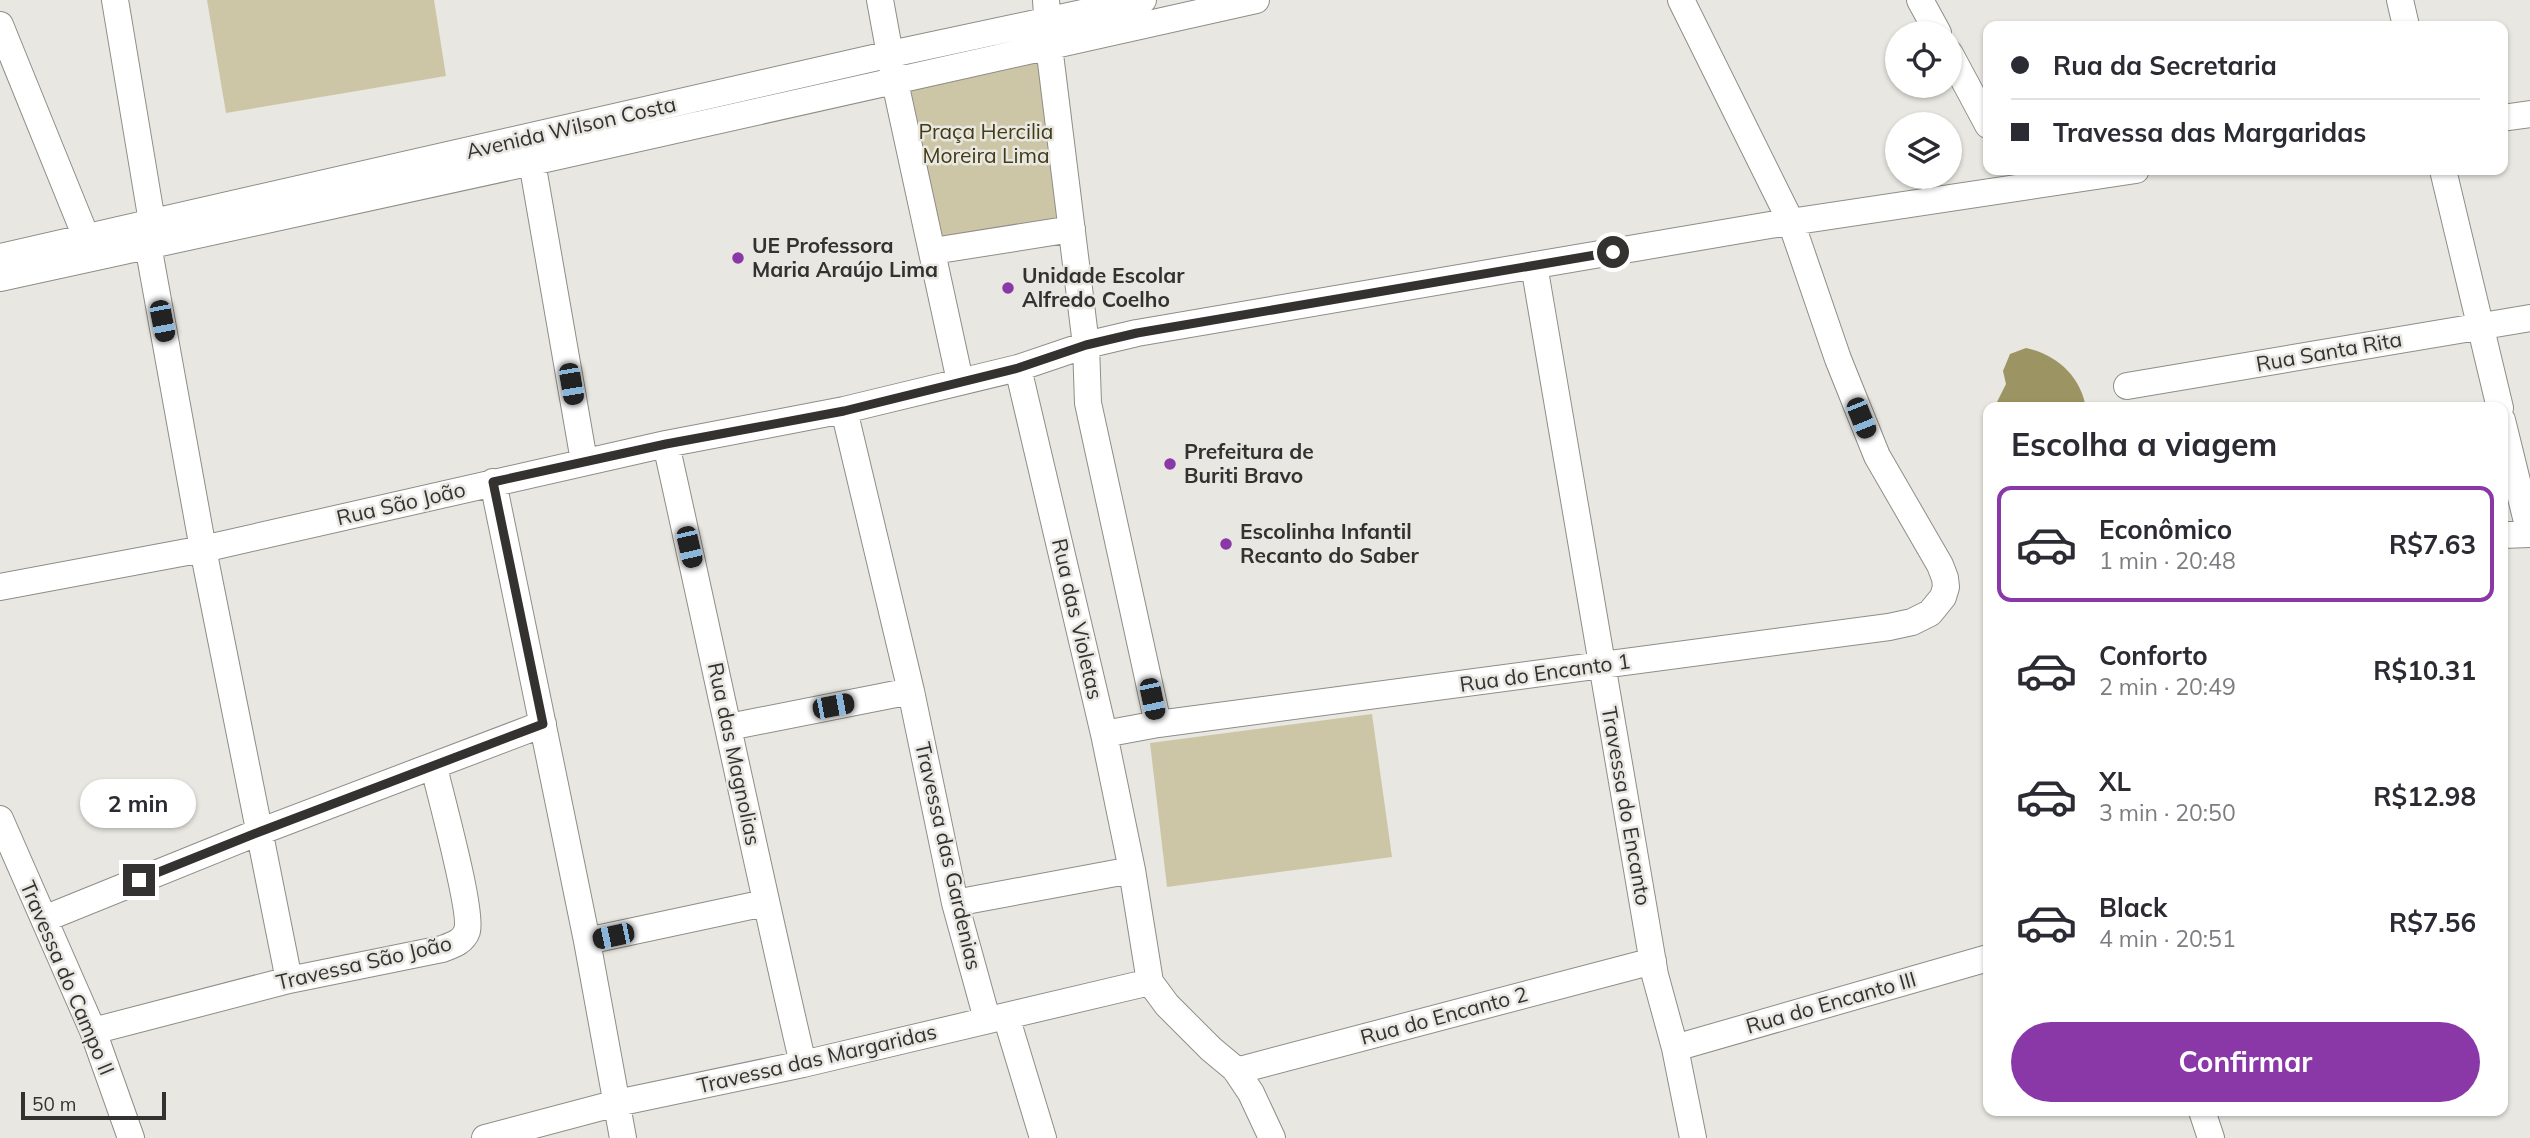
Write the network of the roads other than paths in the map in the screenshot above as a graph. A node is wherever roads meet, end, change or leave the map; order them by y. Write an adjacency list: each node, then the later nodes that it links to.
1 (115, 0): 25 (street)
2 (880, 0): 12 (street)
3 (1143, 0): 10 (street, Avenida Wilson Costa)
4 (1255, 0): 10 (street)
5 (1681, 0): 23 (street)
6 (1920, 0): 8 (street)
7 (2400, 0): 9 (street)
8 (1931, 21)
9 (2405, 21)
10 (1048, 22): 12 (street, Avenida Wilson Costa); 14 (street); 24 (street)
11 (0, 25): 26 (street)
12 (891, 54): 14 (street); 18 (street, Avenida Wilson Costa)
13 (1962, 76): 16 (street)
14 (895, 82): 19 (street); 27 (street)
15 (2530, 114): 17 (street)
16 (1983, 116)
17 (2508, 117)
18 (469, 163): 19 (street); 25 (street, Avenida Wilson Costa)
19 (532, 163): 41 (street)
20 (2061, 175): 22 (street, Rua São João)
21 (2443, 175): 32 (street)
22 (2016, 178): 23 (street, Rua São João)
23 (1791, 222): 29 (street, Rua São João); 47 (street, Rua do Encanto 1)
24 (1072, 229): 27 (street); 33 (street)
25 (150, 233): 26 (street, Avenida Wilson Costa); 30 (street); 45 (street)
26 (86, 237): 28 (street, Avenida Wilson Costa)
27 (933, 251): 35 (street)
28 (0, 257)
29 (1534, 265): 33 (street, Rua São João); 47 (street, Travessa do Encanto)
30 (0, 278)
31 (2530, 318): 32 (street, Rua Santa Rita)
32 (2480, 327): 36 (street, Rua Santa Rita); 37 (street)
33 (1086, 345): 34 (street, Rua São João); 50 (street)
34 (1018, 368): 35 (street, Rua São João); 52 (street, Rua das Violetas)
35 (960, 381): 38 (street, Rua São João)
36 (2127, 386)
37 (2499, 402)
38 (844, 411): 39 (street, Rua São João); 48 (street, Travessa das Gardenias)
39 (666, 444): 41 (street, Rua São João); 51 (street, Rua das Magnolias)
40 (2508, 444): 43 (street)
41 (584, 461): 42 (street, Rua São João)
42 (493, 482): 45 (street, Rua São João); 49 (street)
43 (2530, 534): 44 (street)
44 (2508, 535)
45 (203, 549): 46 (street, Rua São João); 55 (street)
46 (0, 587)
47 (1602, 666): 50 (street, Rua do Encanto 1); 62 (street, Travessa do Encanto)
48 (911, 691): 51 (street); 58 (street, Travessa das Gardenias)
49 (543, 724): 53 (street); 60 (street)
50 (1158, 724): 52 (street, Rua do Encanto 1)
51 (729, 727): 57 (street, Rua das Magnolias)
52 (1104, 734): 56 (street, Rua das Violetas)
53 (434, 767): 55 (street); 63 (street, Travessa São João)
54 (0, 819): 59 (street, Travessa do Campo II)
55 (259, 832): 59 (street); 63 (street)
56 (1132, 870): 58 (street); 64 (street, Rua das Violetas)
57 (765, 903): 60 (street); 68 (street, Rua das Magnolias)
58 (955, 904): 65 (street, Travessa das Gardenias)
59 (44, 919): 66 (street, Travessa do Campo II)
60 (587, 942): 70 (street)
61 (1983, 959): 67 (street, Rua do Encanto III)
62 (1653, 961): 67 (street, Travessa do Encanto); 69 (street, Rua do Encanto 2)
63 (289, 980): 66 (street, Travessa São João)
64 (1150, 982): 65 (street, Travessa das Margaridas); 69 (street)
65 (996, 1017): 68 (street, Travessa das Margaridas); 75 (street, Travessa das Gardenias)
66 (93, 1031): 72 (street, Travessa do Campo II)
67 (1675, 1048): 77 (street, Travessa do Encanto)
68 (803, 1064): 70 (street, Travessa das Margaridas)
69 (1236, 1071): 76 (street)
70 (617, 1103): 73 (street, Travessa das Margaridas); 74 (street)
71 (2204, 1116): 78 (street)
72 (131, 1138)
73 (485, 1138)
74 (623, 1138)
75 (1042, 1138)
76 (1272, 1138)
77 (1693, 1138)
78 (2211, 1138)

